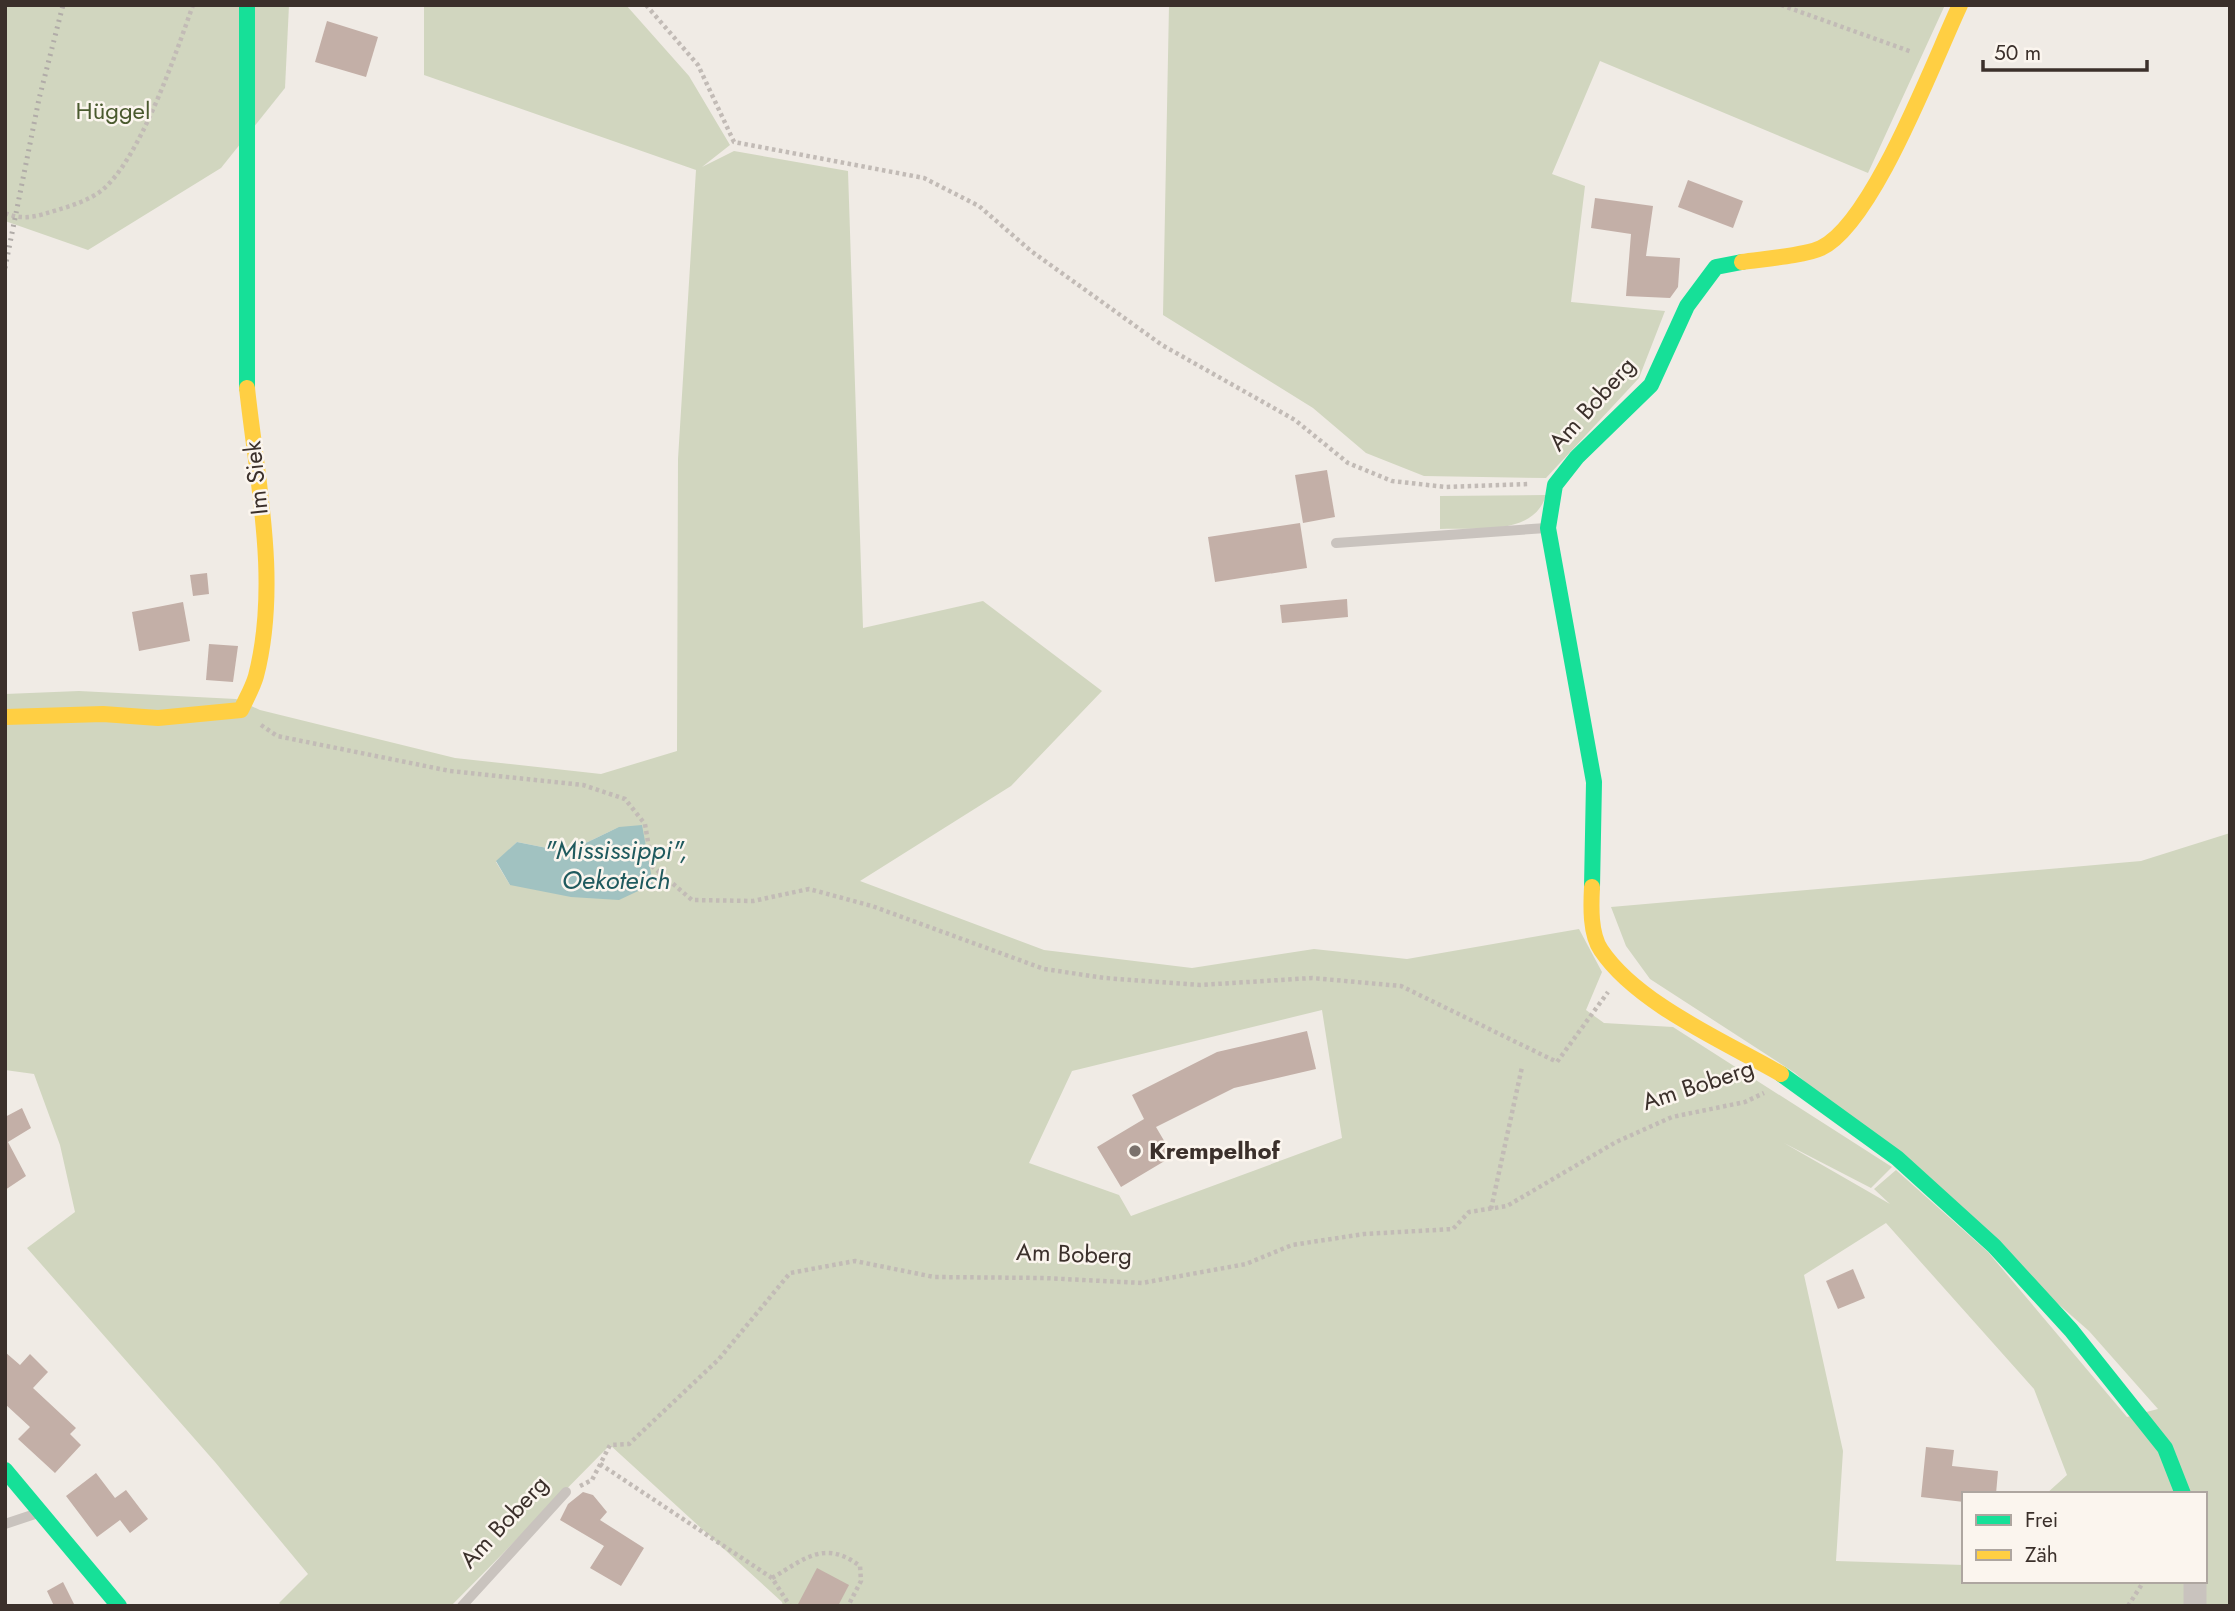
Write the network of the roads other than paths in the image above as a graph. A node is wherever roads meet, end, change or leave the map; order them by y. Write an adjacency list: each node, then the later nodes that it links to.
1 (247, 5): 5 (street, Im Siek)
2 (1960, 5): 3 (street, Am Boberg)
3 (1548, 528): 4 (lane); 8 (street, Am Boberg)
4 (1336, 543)
5 (5, 718)
6 (5, 1470): 9 (street)
7 (566, 1492): 13 (lane, Am Boberg)
8 (2182, 1492)
9 (41, 1512): 10 (lane); 12 (street)
10 (5, 1524)
11 (2195, 1583): 14 (street)
12 (119, 1606)
13 (462, 1606)
14 (2195, 1606)

